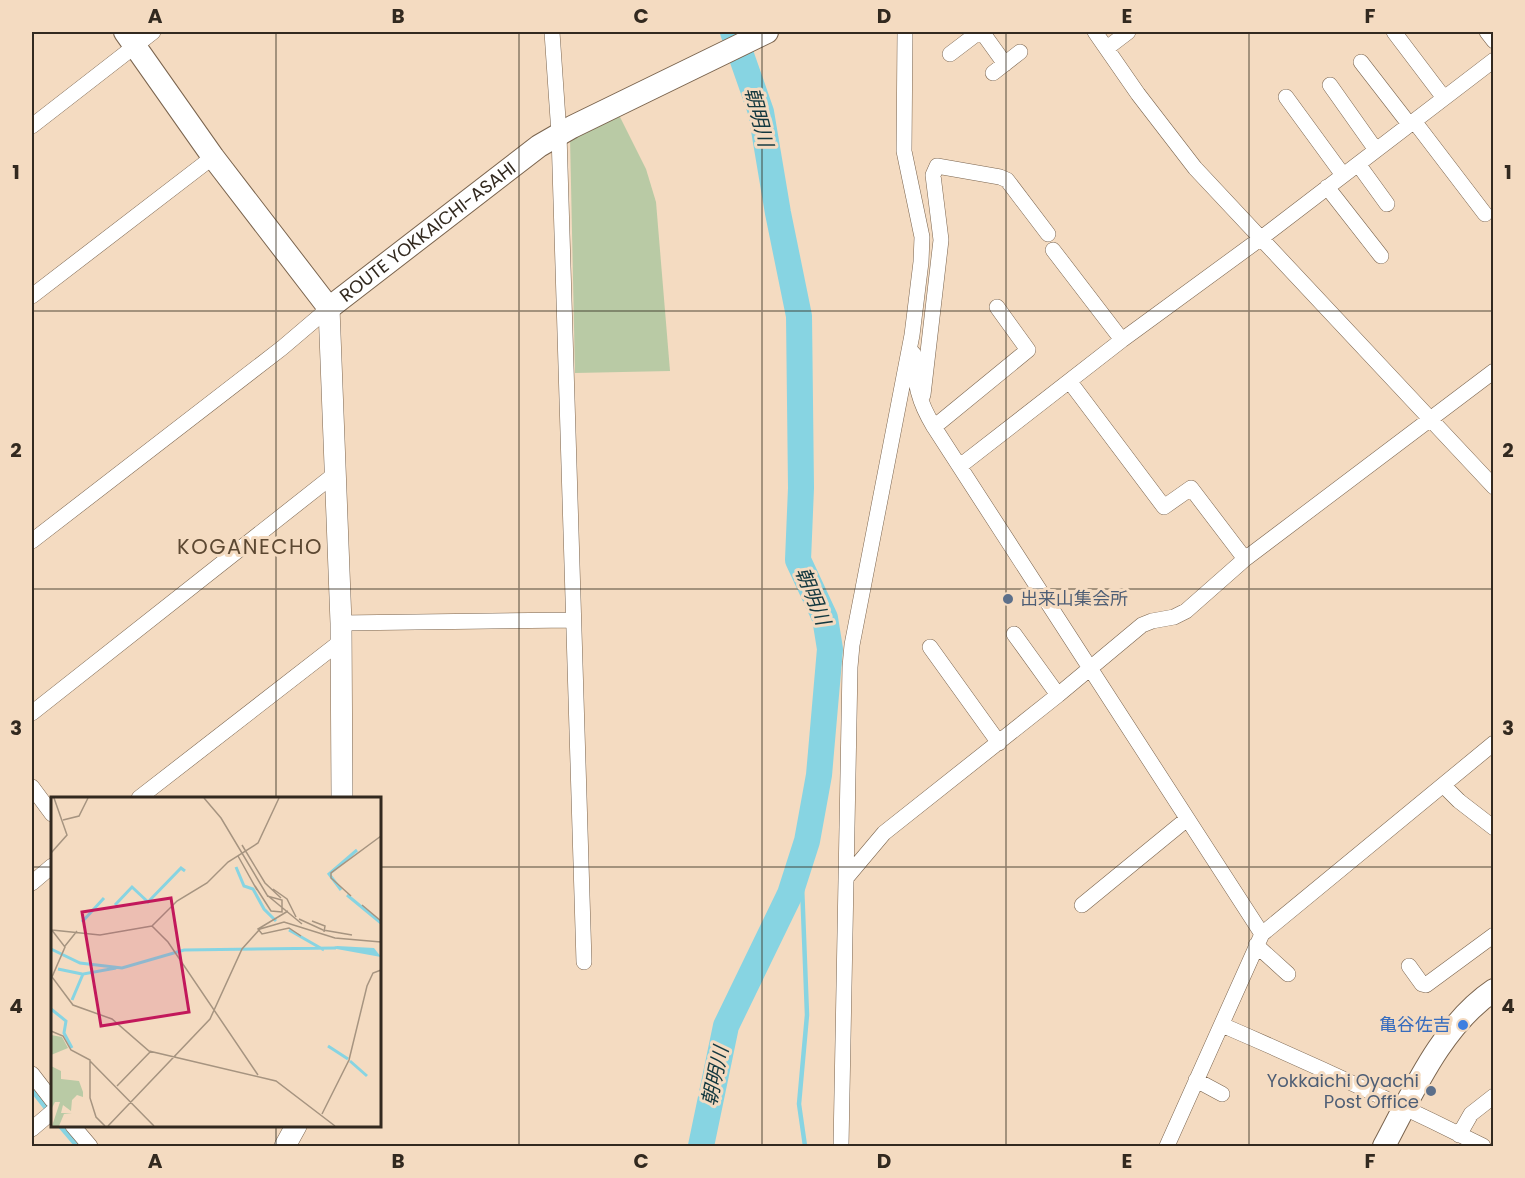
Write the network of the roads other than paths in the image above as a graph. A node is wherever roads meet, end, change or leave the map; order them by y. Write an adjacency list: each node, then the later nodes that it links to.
1 (153, 32): 10 (street)
2 (552, 32): 22 (street)
3 (767, 32): 22 (main road, ROUTE YOKKAICHI-ASAHI)
4 (905, 32): 37 (street)
5 (981, 32): 13 (street); 14 (street)
6 (1095, 32): 12 (street)
7 (1128, 32): 12 (street)
8 (1394, 32): 19 (street)
9 (1487, 32): 11 (street)
10 (130, 39): 21 (street); 24 (main road, ROUTE YOKKAICHI-ASAHI)
11 (1494, 40)
12 (1107, 48): 31 (street)
13 (1020, 52)
14 (950, 54)
15 (1494, 60): 19 (street)
16 (1361, 62): 20 (street)
17 (1330, 86): 23 (street)
18 (1286, 97): 26 (street)
19 (1444, 98): 20 (street)
20 (1411, 123): 23 (street); 29 (street)
21 (32, 126)
22 (565, 131): 36 (main road, ROUTE YOKKAICHI-ASAHI); 49 (street)
23 (1376, 150): 25 (street)
24 (213, 157): 34 (street); 36 (main road, ROUTE YOKKAICHI-ASAHI)
25 (1358, 164): 26 (street); 28 (street)
26 (1343, 175): 27 (street)
27 (1327, 187): 31 (street); 33 (street)
28 (1387, 204)
29 (1485, 214)
30 (1048, 234): 41 (street)
31 (1260, 239): 38 (street); 42 (street)
32 (1053, 250): 38 (street)
33 (1381, 256)
34 (32, 296)
35 (997, 307): 43 (street)
36 (329, 308): 45 (street); 47 (street)
37 (912, 335): 41 (street); 66 (street)
38 (1122, 340): 40 (street)
39 (1494, 371): 42 (street)
40 (1070, 382): 44 (street); 48 (street)
41 (922, 407): 43 (street)
42 (1431, 419): 46 (street); 48 (street)
43 (934, 427): 44 (street)
44 (960, 466): 53 (street)
45 (335, 474): 50 (street); 55 (street)
46 (1494, 487)
47 (32, 541)
48 (1245, 559): 53 (street)
49 (573, 620): 50 (street); 71 (street)
50 (340, 633): 60 (street); 61 (street)
51 (1014, 634): 54 (street)
52 (930, 647): 56 (street)
53 (1089, 668): 54 (street); 63 (street)
54 (1058, 695): 56 (street)
55 (32, 713)
56 (999, 742): 66 (street)
57 (1494, 743): 58 (street)
58 (1443, 785): 64 (street); 70 (street)
59 (32, 787): 62 (street)
60 (140, 797)
61 (342, 797)
62 (51, 813)
63 (1187, 819): 68 (street); 70 (street)
64 (1494, 828)
65 (51, 867): 67 (street)
66 (847, 877): 89 (street)
67 (32, 883)
68 (1082, 905)
69 (1494, 935): 72 (street)
70 (1259, 940): 73 (street); 75 (street)
71 (584, 962)
72 (1409, 966)
73 (1288, 974)
74 (1494, 990): 81 (main road)
75 (1221, 1025): 77 (street); 81 (street)
76 (32, 1074): 80 (street)
77 (1196, 1080): 78 (street); 90 (street)
78 (1222, 1094)
79 (1494, 1096): 86 (street)
80 (51, 1099)
81 (1404, 1108): 86 (street); 91 (main road)
82 (50, 1114): 85 (street)
83 (75, 1127): 87 (street)
84 (295, 1127): 88 (street)
85 (32, 1129)
86 (1459, 1135): 92 (street)
87 (90, 1146)
88 (285, 1146)
89 (841, 1146)
90 (1167, 1146)
91 (1384, 1146)
92 (1483, 1146)

